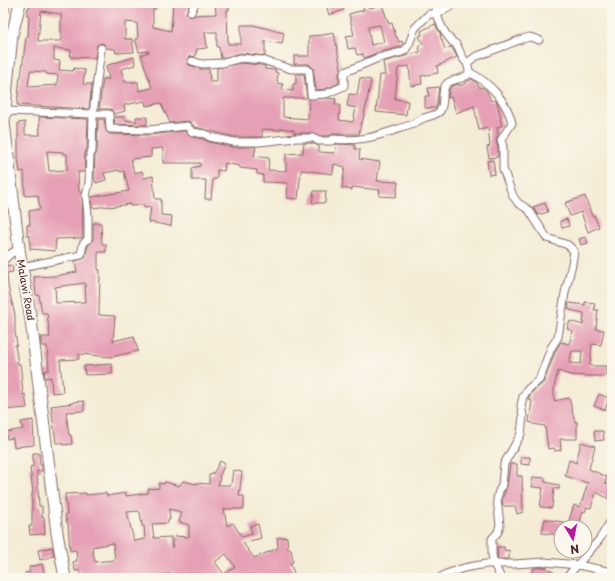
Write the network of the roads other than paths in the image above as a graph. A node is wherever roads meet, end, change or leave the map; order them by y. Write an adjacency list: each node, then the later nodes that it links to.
1 (20, 3): 12 (main road, Malawi Road)
2 (195, 3): 5 (street)
3 (436, 3): 6 (street)
4 (456, 3): 6 (street)
5 (191, 12)
6 (437, 14): 9 (street); 10 (street)
7 (539, 40): 10 (street)
8 (101, 48): 13 (street)
9 (192, 61)
10 (467, 63): 11 (street)
11 (469, 72): 13 (street); 19 (street)
12 (5, 111): 13 (street); 14 (main road, Malawi Road)
13 (93, 114): 17 (street)
14 (4, 129): 15 (main road, Malawi Road)
15 (19, 249): 16 (street); 17 (main road, Malawi Road)
16 (3, 261)
17 (22, 267): 22 (main road, Malawi Road)
18 (612, 519): 20 (street)
19 (494, 564): 20 (street); 23 (street); 24 (street)
20 (578, 565): 21 (street); 25 (street)
21 (612, 572)
22 (65, 578)
23 (440, 578)
24 (501, 578)
25 (566, 578)

